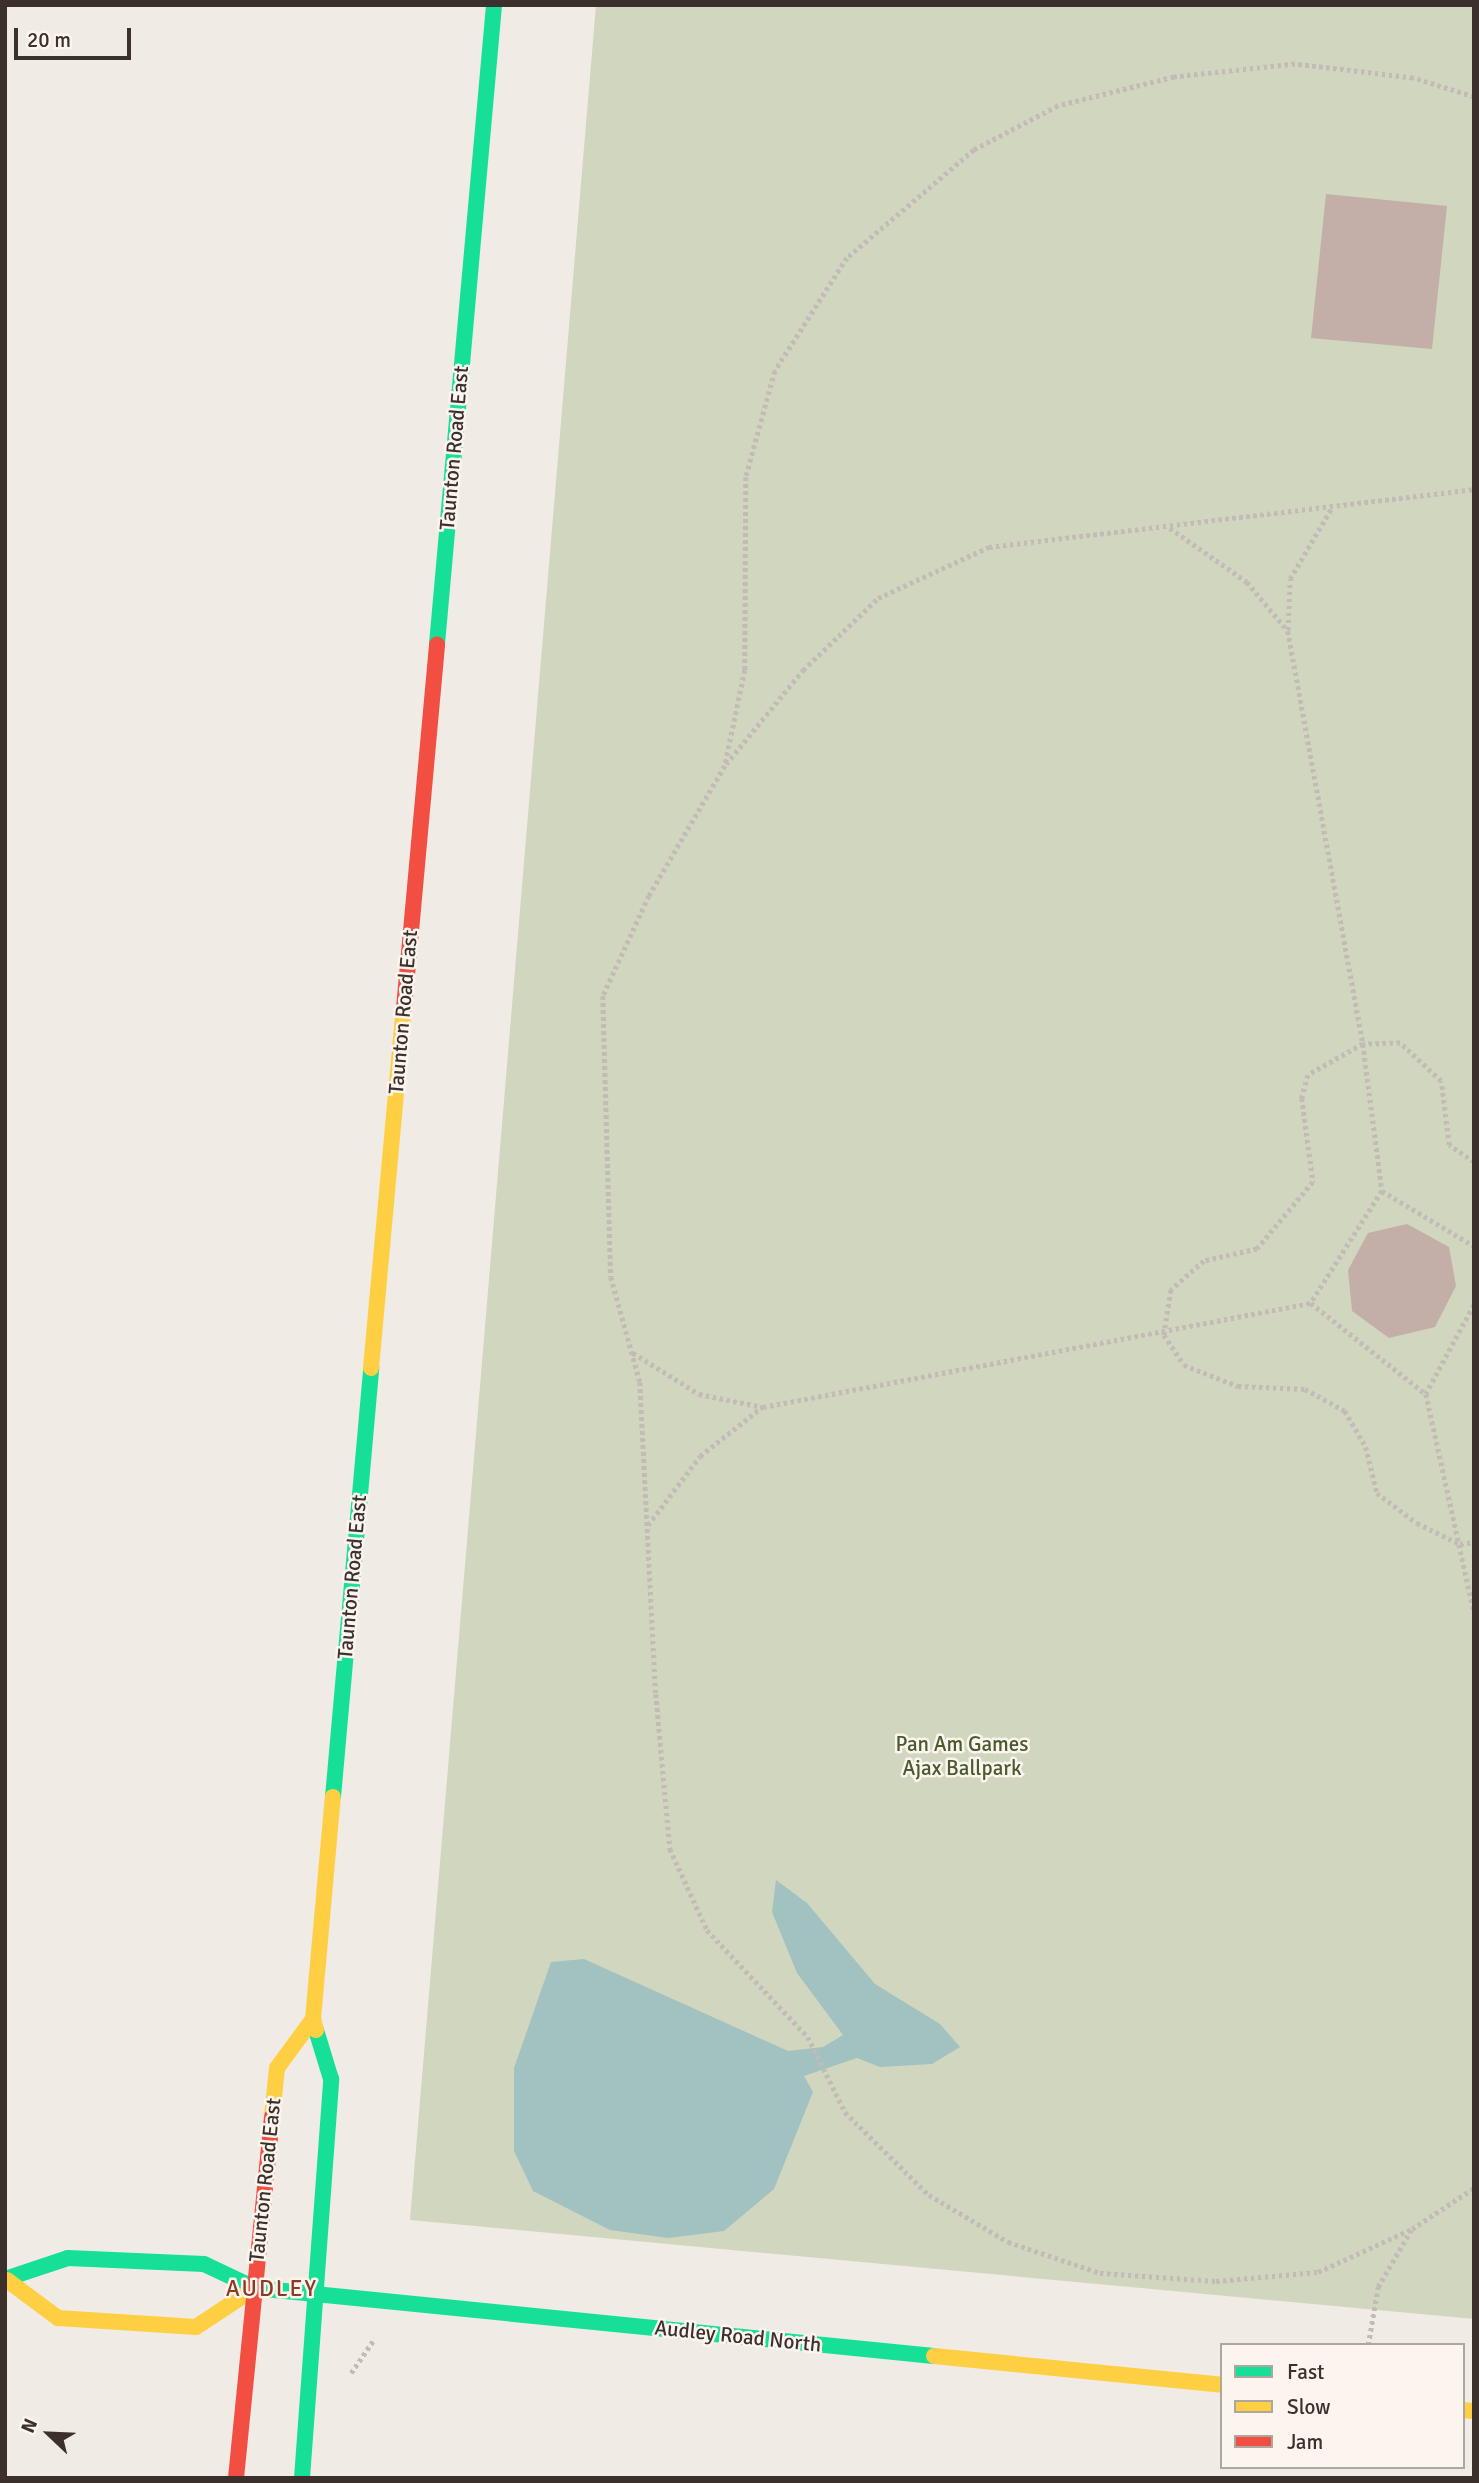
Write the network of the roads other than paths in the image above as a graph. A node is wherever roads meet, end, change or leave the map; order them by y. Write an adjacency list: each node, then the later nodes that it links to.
1 (494, 5): 2 (main road, Taunton Road East)
2 (313, 2019): 4 (main road, Taunton Road East); 5 (main road, Taunton Road East)
3 (6, 2279): 4 (main road, Audley Road North); 4 (main road, Audley Road North)
4 (255, 2288): 5 (main road, Audley Road North); 7 (main road, Taunton Road East)
5 (316, 2293): 6 (main road, Audley Road North); 8 (main road, Taunton Road East)
6 (1220, 2385)
7 (236, 2478)
8 (302, 2478)

